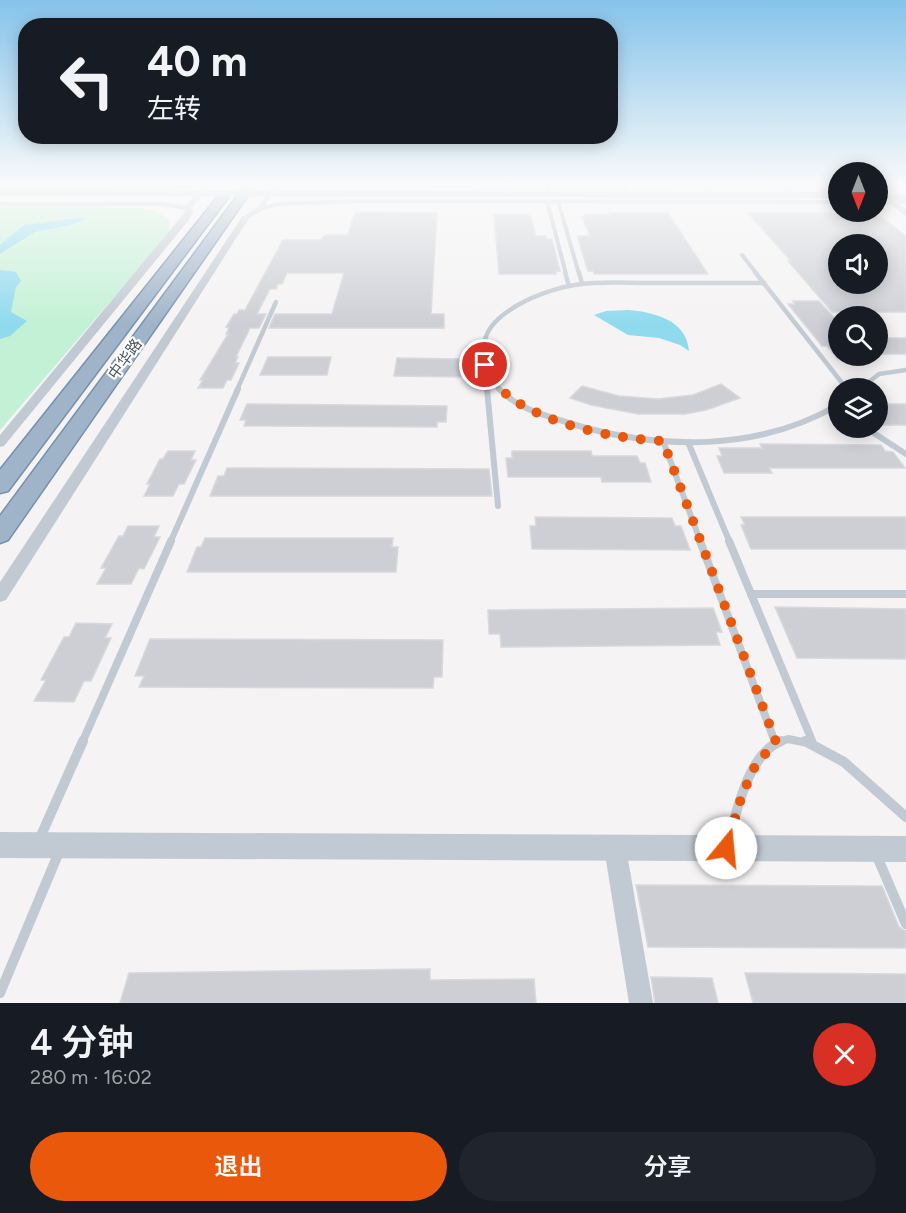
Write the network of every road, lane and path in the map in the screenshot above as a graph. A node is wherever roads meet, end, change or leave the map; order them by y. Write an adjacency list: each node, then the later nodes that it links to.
1 (175, 231): 20 (street)
2 (205, 231): 22 (highway, 中华路)
3 (209, 231): 24 (highway, 中华路)
4 (237, 231): 27 (street)
5 (558, 231): 10 (lane)
6 (563, 231): 9 (lane)
7 (742, 255): 8 (lane)
8 (764, 283): 9 (lane); 14 (lane)
9 (582, 284): 10 (lane)
10 (569, 286): 12 (lane)
11 (276, 302): 32 (lane)
12 (485, 365): 18 (lane); 23 (lane)
13 (906, 370): 15 (lane)
14 (838, 378)
15 (874, 378)
16 (828, 412): 19 (lane)
17 (881, 438): 21 (lane)
18 (663, 441): 19 (lane); 28 (lane)
19 (688, 442): 25 (lane)
20 (0, 443)
21 (906, 454)
22 (0, 485)
23 (498, 506)
24 (0, 534)
25 (751, 594): 26 (lane); 29 (lane)
26 (906, 594)
27 (0, 595)
28 (776, 742): 29 (lane); 34 (lane)
29 (813, 743): 30 (lane)
30 (906, 817)
31 (0, 845): 32 (street)
32 (49, 845): 33 (street); 38 (lane)
33 (615, 848): 34 (street); 39 (street)
34 (726, 848): 35 (street)
35 (873, 849): 36 (street); 37 (lane)
36 (906, 849)
37 (906, 924)
38 (0, 993)
39 (641, 1003)

